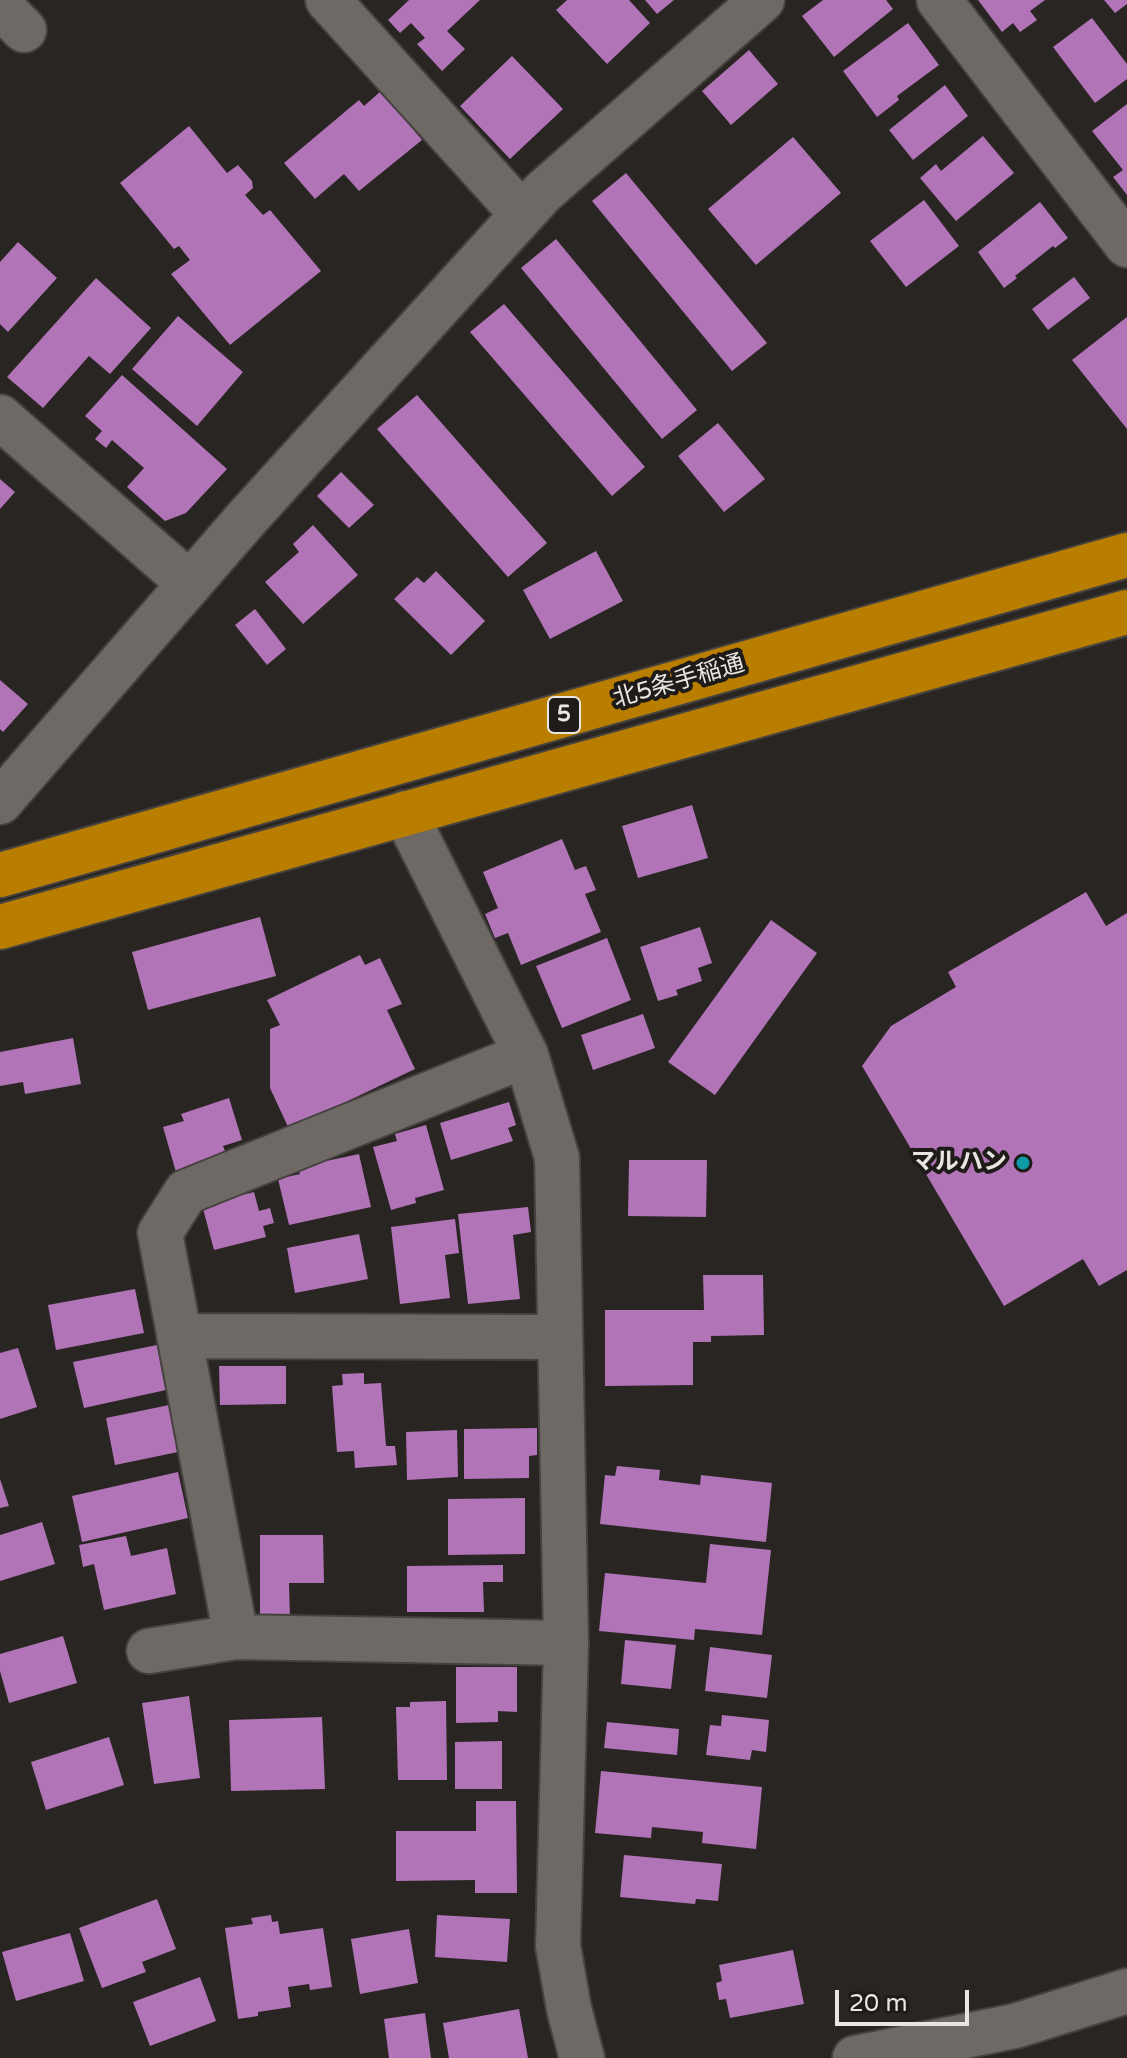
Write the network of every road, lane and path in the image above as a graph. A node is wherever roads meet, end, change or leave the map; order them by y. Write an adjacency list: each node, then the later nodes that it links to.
1 (328, 0): 4 (street)
2 (939, 0): 5 (street)
3 (750, 3): 4 (street)
4 (522, 214): 8 (street)
5 (1127, 245)
6 (0, 417): 8 (street)
7 (1127, 555): 12 (highway, 北5条手稲通 / 5)
8 (190, 584): 10 (street)
9 (1127, 612): 11 (highway, 5)
10 (0, 802)
11 (405, 813): 13 (highway, 5); 14 (street)
12 (0, 875)
13 (0, 927)
14 (526, 1055): 15 (street); 16 (street)
15 (179, 1336): 16 (street); 17 (street)
16 (560, 1337): 18 (street)
17 (236, 1637): 18 (street); 19 (street)
18 (566, 1643): 21 (street)
19 (149, 1651)
20 (1127, 1991): 22 (street)
21 (582, 2058)
22 (855, 2058)

